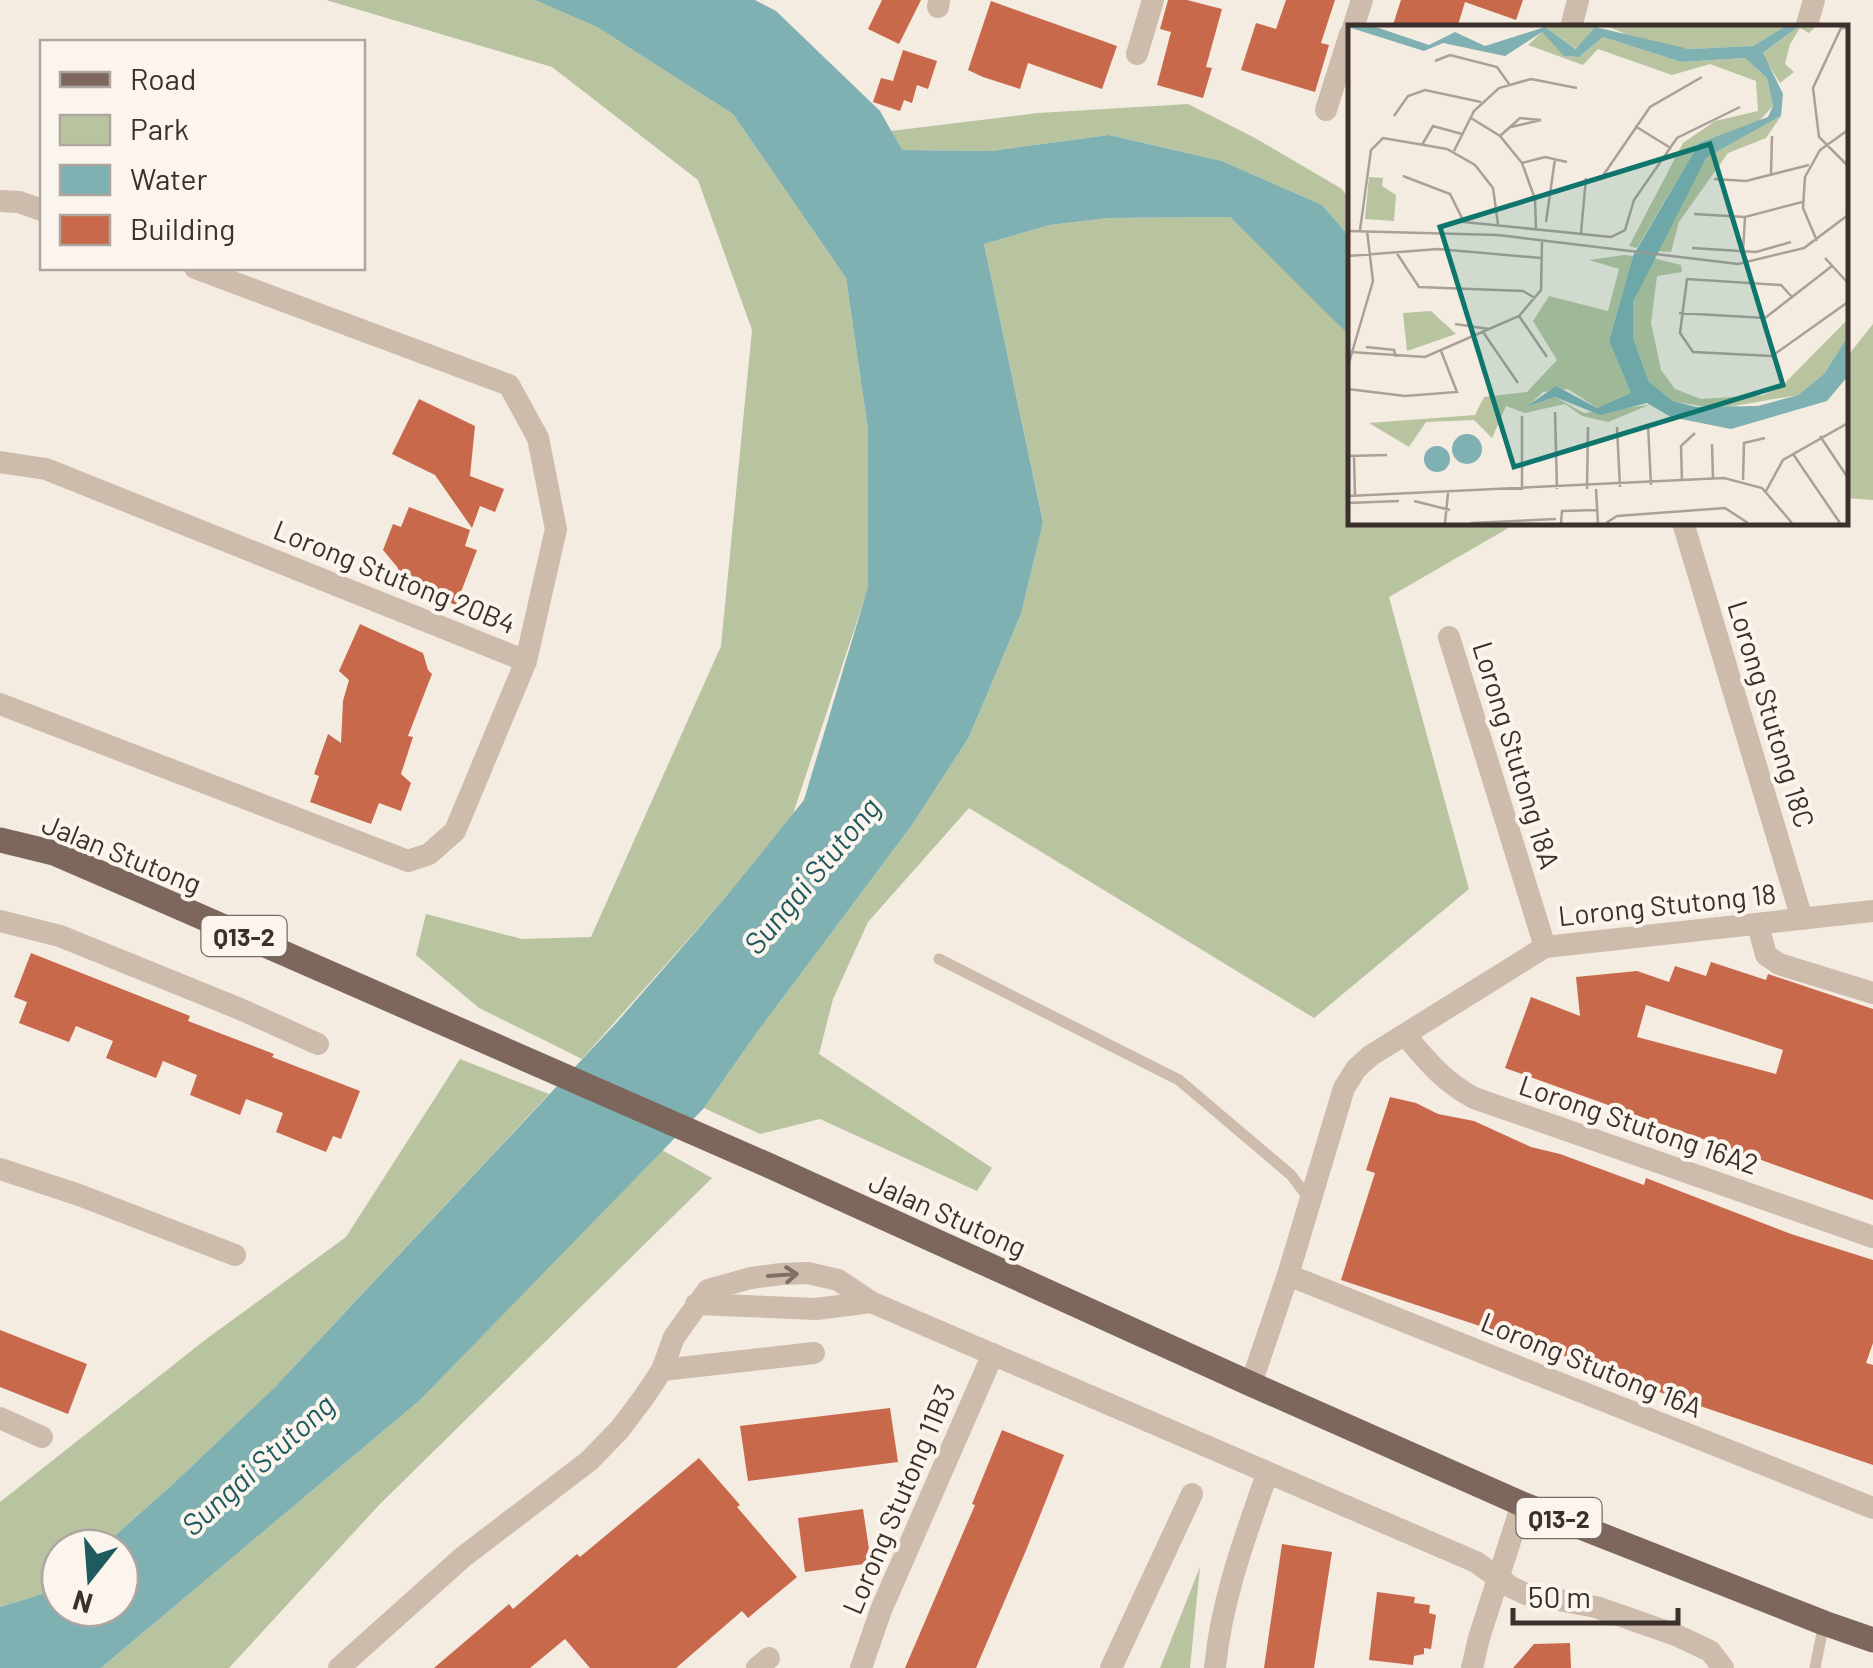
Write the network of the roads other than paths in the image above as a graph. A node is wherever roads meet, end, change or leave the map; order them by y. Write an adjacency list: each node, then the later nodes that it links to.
1 (1152, 0): 9 (street)
2 (1362, 0): 5 (street)
3 (1578, 0): 6 (street)
4 (1814, 0): 7 (street)
5 (1354, 25)
6 (1572, 25)
7 (1807, 25)
8 (1348, 43): 10 (street)
9 (1137, 54)
10 (1326, 110)
11 (0, 202): 12 (street)
12 (40, 209)
13 (200, 270): 17 (street)
14 (0, 462): 17 (street, Lorong Stutong 20B4)
15 (1684, 526): 21 (street, Lorong Stutong 18C)
16 (1449, 638): 24 (street, Lorong Stutong 18A)
17 (526, 661): 18 (street, Lorong Stutong 20B4)
18 (0, 704)
19 (0, 840): 39 (main road, Jalan Stutong / Q13-2)
20 (1873, 911): 21 (street, Lorong Stutong 18)
21 (1802, 919): 23 (street, Lorong Stutong 18)
22 (0, 922): 28 (street)
23 (1758, 924): 24 (street, Lorong Stutong 18); 26 (street)
24 (1545, 947): 27 (street, Lorong Stutong 18)
25 (939, 959): 30 (lane)
26 (1873, 993)
27 (1406, 1034): 30 (street, Lorong Stutong 18); 31 (street, Lorong Stutong 16A2)
28 (318, 1044)
29 (0, 1169): 32 (street)
30 (1310, 1200): 33 (street, Lorong Stutong 18)
31 (1873, 1238)
32 (236, 1255)
33 (1288, 1275): 39 (street, Lorong Stutong 18); 45 (street, Lorong Stutong 16A)
34 (871, 1302): 35 (street); 35 (street, one-way to 34); 37 (street)
35 (696, 1304): 38 (street)
36 (814, 1353): 38 (street)
37 (993, 1354): 42 (street); 50 (street, Lorong Stutong 11B3)
38 (662, 1370): 49 (street)
39 (1250, 1384): 44 (main road, Jalan Stutong / Q13-2)
40 (0, 1418): 41 (street)
41 (42, 1438)
42 (1267, 1474): 46 (street); 52 (street)
43 (1192, 1494): 51 (street)
44 (1522, 1504): 46 (street); 47 (main road, Jalan Stutong / Q13-2)
45 (1873, 1508)
46 (1497, 1578): 53 (street); 54 (street)
47 (1824, 1622): 48 (main road, Jalan Stutong / Q13-2); 55 (lane)
48 (1873, 1640)
49 (339, 1668)
50 (861, 1668)
51 (1110, 1668)
52 (1215, 1668)
53 (1472, 1668)
54 (1723, 1668)
55 (1815, 1668)

